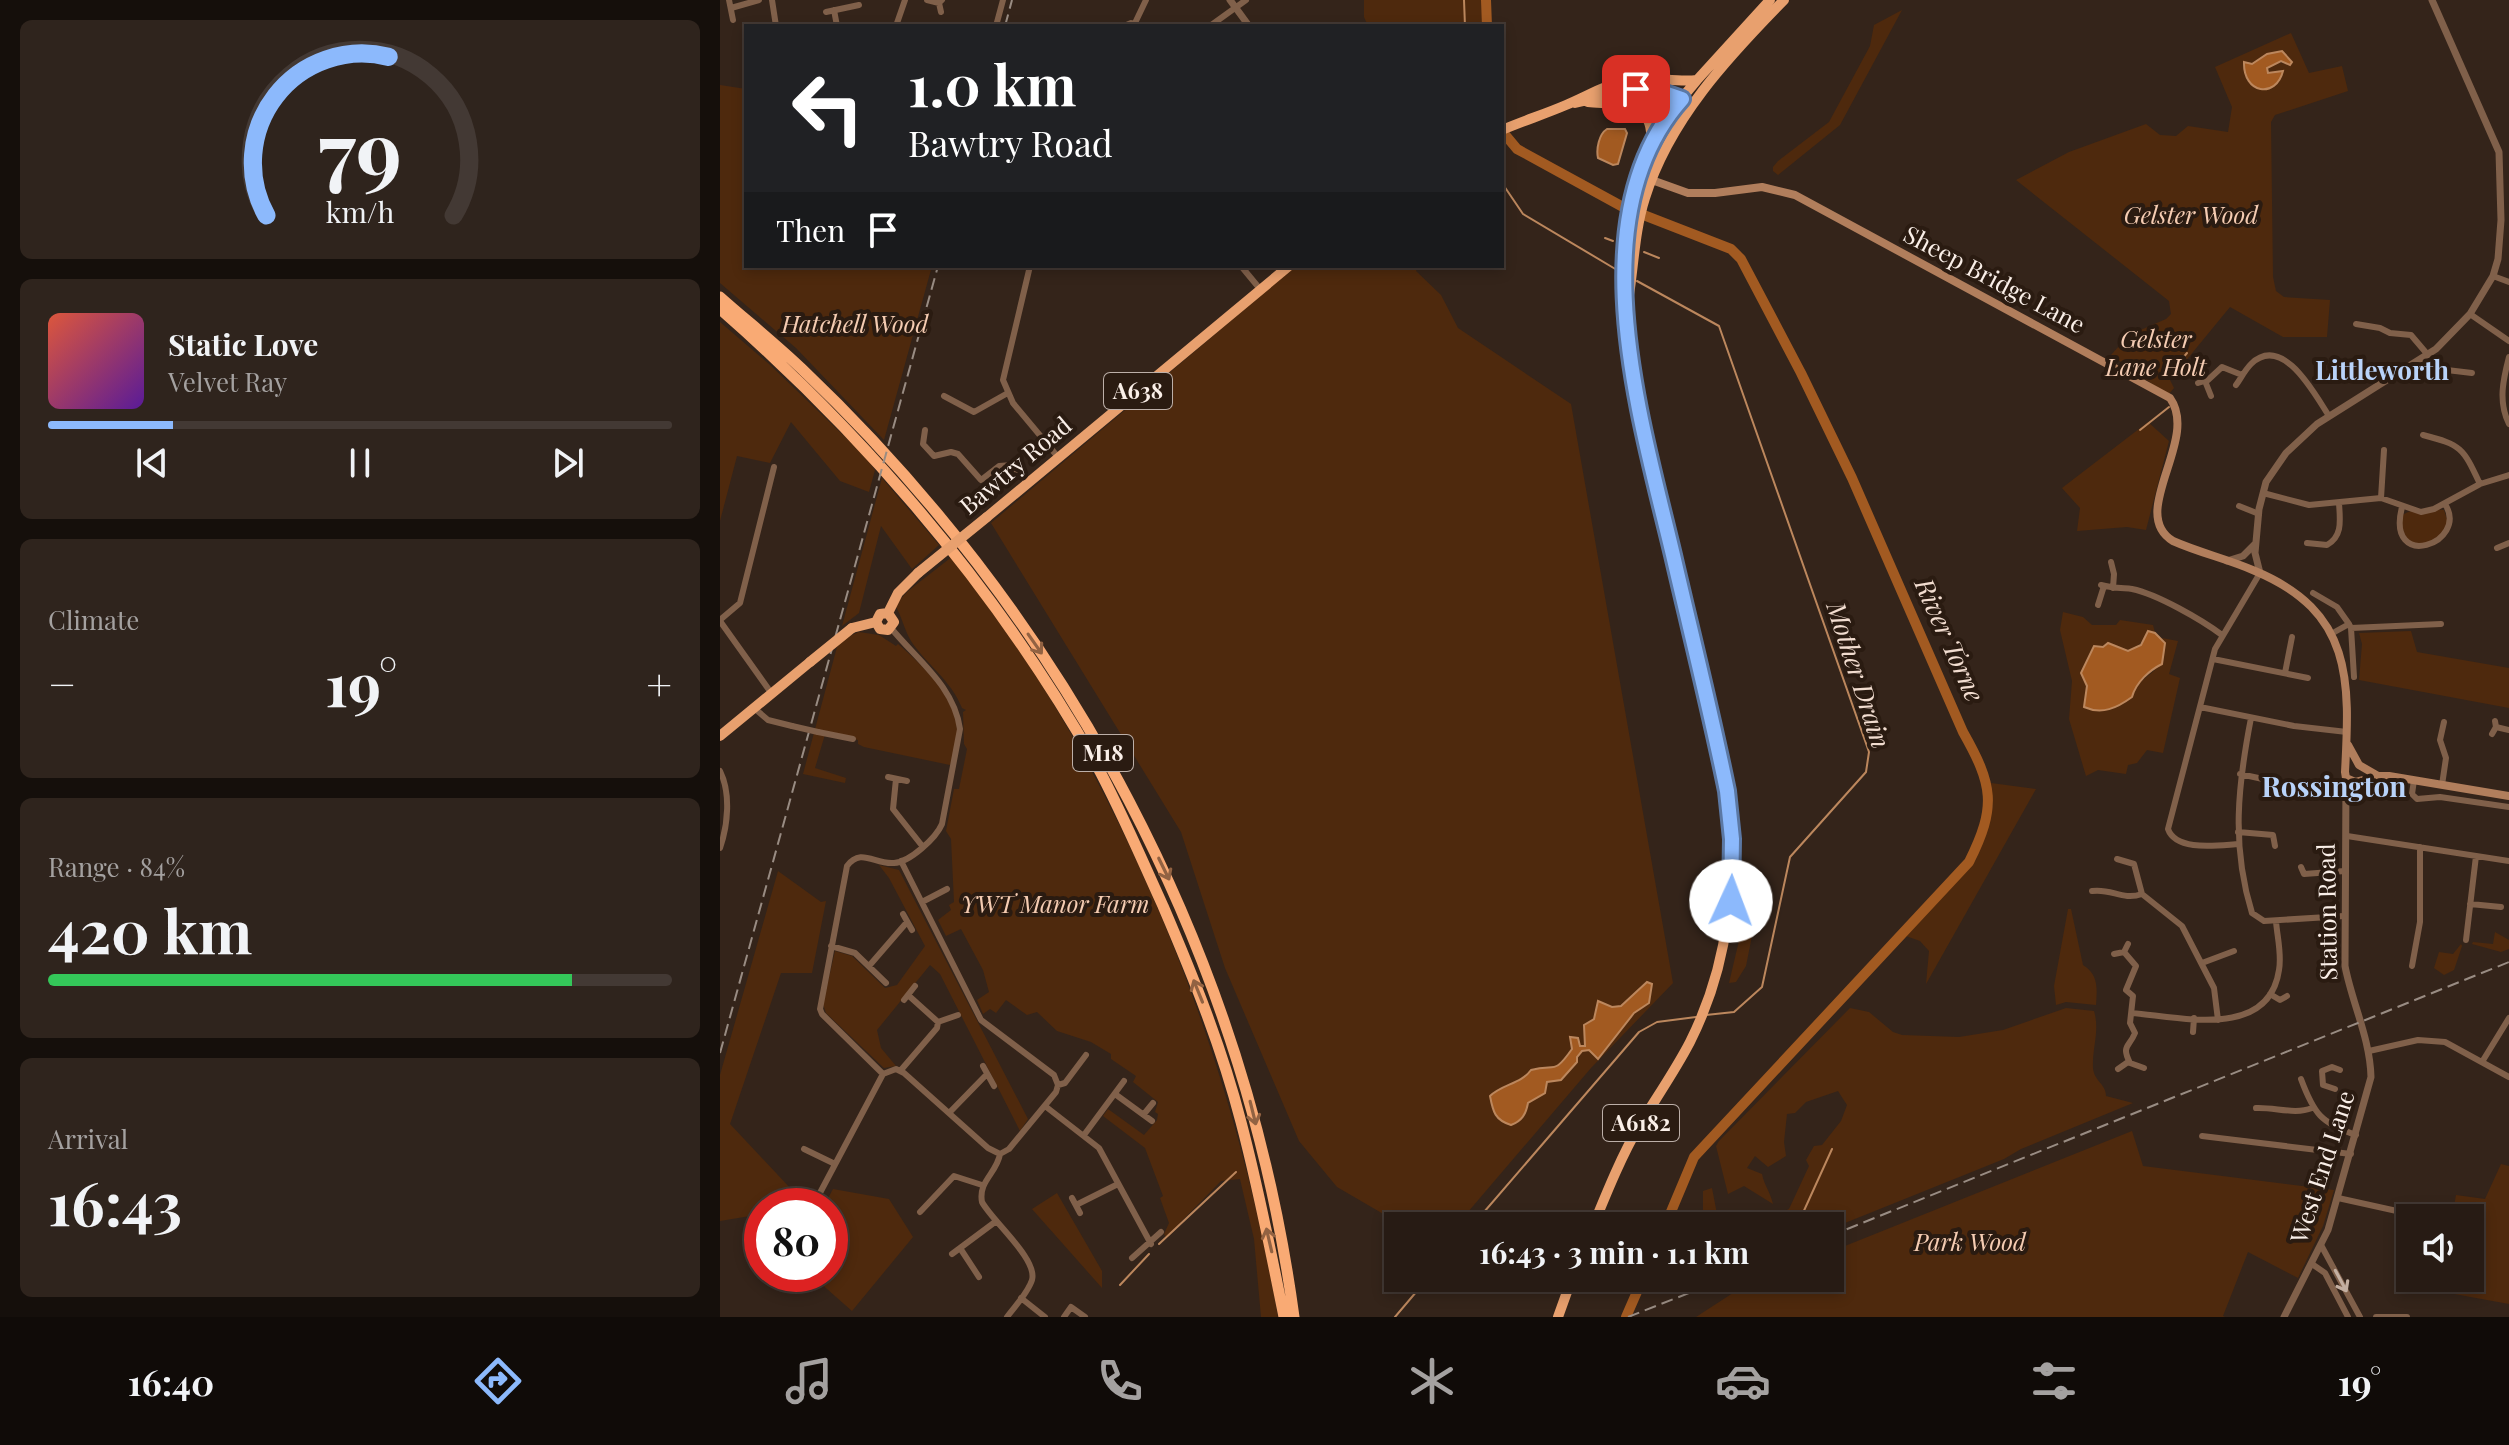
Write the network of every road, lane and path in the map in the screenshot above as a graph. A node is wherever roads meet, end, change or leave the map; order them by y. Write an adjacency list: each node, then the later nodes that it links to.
1 (759, 0): 13 (street)
2 (772, 0): 19 (street)
3 (825, 0): 16 (street)
4 (905, 0): 21 (street)
5 (927, 0): 12 (street)
6 (1003, 0): 22 (street)
7 (1146, 0): 23 (street)
8 (1246, 0): 14 (street)
9 (1770, 0): 26 (highway, A6182)
10 (1784, 0): 28 (highway, A6182)
11 (2432, 0): 37 (street)
12 (941, 2): 17 (street)
13 (730, 4): 18 (street)
14 (1232, 4): 24 (street); 25 (street)
15 (859, 5): 16 (street)
16 (829, 11): 20 (street)
17 (941, 12)
18 (733, 20)
19 (776, 24)
20 (836, 24)
21 (897, 24)
22 (997, 24)
23 (1137, 24)
24 (1212, 24)
25 (1247, 24)
26 (1697, 80): 27 (highway); 28 (highway, A6182)
27 (1671, 81): 28 (highway); 30 (highway)
28 (1687, 99): 29 (highway); 32 (highway, A6182); 33 (highway, A6182)
29 (1585, 102): 30 (highway); 32 (highway)
30 (1569, 104): 31 (highway)
31 (1506, 128)
32 (1651, 142): 33 (highway, A6182)
33 (1646, 178): 75 (main road, Sheep Bridge Lane); 206 (highway, A6182)
34 (1030, 268): 53 (street)
35 (1243, 268): 39 (street)
36 (1286, 268): 39 (highway, Bawtry Road / A638)
37 (2493, 276): 38 (street); 42 (street)
38 (2509, 282)
39 (1260, 289): 61 (highway, Bawtry Road / A638)
40 (720, 297): 224 (highway, M18, one-way to 224)
41 (720, 309): 223 (highway, M18, one-way to 41)
42 (2470, 314): 45 (street); 47 (street)
43 (2356, 324): 44 (street)
44 (2391, 333): 46 (street); 47 (street)
45 (2509, 341)
46 (2390, 343)
47 (2428, 355): 49 (street)
48 (2509, 357): 57 (street)
49 (2420, 361): 50 (street); 56 (street)
50 (2472, 373)
51 (2242, 375): 52 (street); 55 (street); 56 (street)
52 (2236, 385)
53 (1006, 394): 54 (street); 61 (street)
54 (944, 396)
55 (2211, 396)
56 (2329, 416): 66 (street)
57 (2509, 424)
58 (925, 430): 64 (street)
59 (2423, 435): 65 (street)
60 (2384, 450): 67 (street)
61 (1058, 457): 64 (highway, Bawtry Road / A638)
62 (774, 467): 82 (street)
63 (2508, 478): 65 (street)
64 (1028, 483): 81 (highway, Bawtry Road / A638, bridge)
65 (2480, 484): 69 (street)
66 (2263, 493): 68 (street); 72 (street)
67 (2381, 498): 68 (street); 71 (street)
68 (2339, 503): 73 (street)
69 (2445, 504): 71 (street); 71 (street)
70 (2239, 506): 72 (street)
71 (2402, 507)
72 (2259, 514): 74 (street)
73 (2311, 541)
74 (2255, 542): 75 (street); 77 (street)
75 (2227, 561): 77 (main road, Sheep Bridge Lane)
76 (2111, 562): 78 (street)
77 (2260, 573): 87 (main road, Sheep Bridge Lane); 88 (street)
78 (2113, 588): 80 (street); 88 (street)
79 (2313, 593): 85 (street)
80 (2098, 605)
81 (888, 613): 83 (highway, Bawtry Road / A638); 86 (highway)
82 (720, 621): 94 (street)
83 (876, 622): 86 (highway); 94 (highway, Bawtry Road / A638, bridge)
84 (2441, 624): 85 (street)
85 (2350, 626): 87 (street); 92 (street)
86 (891, 628): 121 (street)
87 (2331, 634): 102 (main road, Sheep Bridge Lane)
88 (2222, 635): 90 (street)
89 (2292, 637): 91 (street)
90 (2213, 659): 91 (street); 95 (street)
91 (2285, 673): 93 (street)
92 (2354, 677)
93 (2308, 678)
94 (772, 694): 96 (highway, Bawtry Road / A638)
95 (2200, 707): 97 (street); 119 (street)
96 (754, 708): 101 (highway, Bawtry Road / A638); 103 (street, bridge)
97 (2251, 718): 102 (street); 106 (street)
98 (2444, 722): 113 (street)
99 (2495, 727): 100 (street)
100 (2509, 730)
101 (720, 736)
102 (2347, 736): 104 (main road, Sheep Bridge Lane); 107 (main road, Sheep Bridge Lane)
103 (853, 739)
104 (2360, 766): 107 (main road); 108 (main road); 109 (main road)
105 (720, 771): 123 (street)
106 (2240, 774): 112 (street); 117 (street)
107 (2346, 775): 109 (main road); 115 (street, Station Road)
108 (2378, 776): 109 (main road); 110 (main road)
109 (2360, 780): 115 (street)
110 (2414, 780): 113 (main road); 116 (street)
111 (907, 781): 121 (street)
112 (2281, 783)
113 (2442, 785): 114 (main road)
114 (2509, 796)
115 (2347, 798): 118 (street, Station Road)
116 (2509, 807)
117 (2238, 832): 119 (street); 120 (street)
118 (2347, 836): 122 (street); 128 (street, Station Road)
119 (2239, 844): 138 (street)
120 (2275, 846)
121 (923, 847): 126 (street)
122 (2420, 847): 124 (street); 149 (street)
123 (720, 848)
124 (2476, 856): 127 (street); 134 (street)
125 (2117, 859): 132 (street)
126 (901, 861): 133 (street); 143 (street)
127 (2509, 861)
128 (2345, 871): 129 (street); 137 (street, Station Road)
129 (2298, 883)
130 (2096, 888): 132 (street)
131 (947, 889): 133 (street)
132 (2142, 894): 147 (street)
133 (922, 902): 178 (street)
134 (2470, 904): 135 (street); 141 (street)
135 (2501, 907)
136 (903, 914): 139 (street)
137 (2344, 916): 138 (street); 160 (street, Station Road)
138 (2276, 921): 152 (street)
139 (907, 922): 140 (street); 148 (street)
140 (912, 930)
141 (2466, 940)
142 (2128, 944): 144 (street)
143 (831, 946): 148 (street); 173 (street)
144 (2124, 952): 145 (street); 154 (street)
145 (2114, 954)
146 (2230, 955): 147 (street)
147 (2202, 963): 158 (street)
148 (869, 966): 150 (street)
149 (2412, 966)
150 (886, 983)
151 (915, 986): 159 (street)
152 (2270, 994): 153 (street); 158 (street)
153 (2287, 996)
154 (2132, 1013): 156 (street); 166 (street)
155 (958, 1015): 159 (street)
156 (2194, 1018): 158 (street); 161 (street)
157 (2509, 1018): 167 (street)
158 (2218, 1020)
159 (938, 1022): 171 (street)
160 (2361, 1023): 162 (street, West End Lane)
161 (2193, 1032)
162 (2369, 1051): 167 (street); 192 (street, West End Lane)
163 (1086, 1055): 165 (street)
164 (1072, 1056): 165 (street)
165 (1080, 1062): 178 (street)
166 (2128, 1062): 169 (street); 170 (street)
167 (2482, 1062): 175 (street)
168 (983, 1066): 174 (street)
169 (2144, 1068)
170 (2118, 1069)
171 (901, 1070): 173 (street); 188 (street)
172 (2340, 1070): 179 (street)
173 (883, 1074): 197 (street)
174 (987, 1074): 180 (street); 188 (street)
175 (2509, 1077)
176 (2301, 1079): 182 (street)
177 (1124, 1081): 183 (street)
178 (1058, 1085): 186 (street)
179 (2323, 1085): 181 (street); 182 (street)
180 (994, 1086)
181 (2335, 1089)
182 (2306, 1092): 187 (street)
183 (1115, 1094): 189 (street); 191 (street)
184 (2258, 1097): 187 (street)
185 (1153, 1103): 189 (street)
186 (1045, 1106): 191 (street); 195 (street)
187 (2312, 1108): 192 (street)
188 (949, 1113): 195 (street)
189 (1144, 1114): 190 (street)
190 (1152, 1121)
191 (1084, 1135): 198 (street)
192 (2356, 1135): 196 (street, West End Lane)
193 (2202, 1136): 196 (street)
194 (804, 1149): 197 (street)
195 (1000, 1154): 199 (street)
196 (2351, 1154): 202 (street, West End Lane)
197 (835, 1164): 200 (street)
198 (1118, 1184): 203 (street); 210 (street)
199 (982, 1185): 205 (street); 208 (street)
200 (822, 1188)
201 (1072, 1198): 203 (street)
202 (2338, 1198): 204 (street); 211 (street, West End Lane)
203 (1076, 1205): 207 (street)
204 (2396, 1211)
205 (920, 1212)
206 (1599, 1212)
207 (1080, 1213)
208 (995, 1222): 212 (street); 218 (street)
209 (1161, 1232): 210 (street)
210 (1151, 1244): 214 (street)
211 (2321, 1245): 215 (street, West End Lane); 228 (street, one-way to 228)
212 (960, 1248): 213 (street); 216 (street)
213 (952, 1254)
214 (1132, 1258)
215 (2312, 1264): 226 (street, West End Lane); 227 (street)
216 (979, 1277)
217 (1567, 1292): 225 (highway)
218 (1021, 1298): 219 (street); 220 (street)
219 (1007, 1317)
220 (1045, 1317)
221 (1064, 1317): 222 (street)
222 (1085, 1317)
223 (1284, 1317)
224 (1294, 1317)
225 (1558, 1317)
226 (2284, 1317)
227 (2348, 1317)
228 (2360, 1317)
229 (2376, 1317): 230 (street)
230 (2407, 1317)

